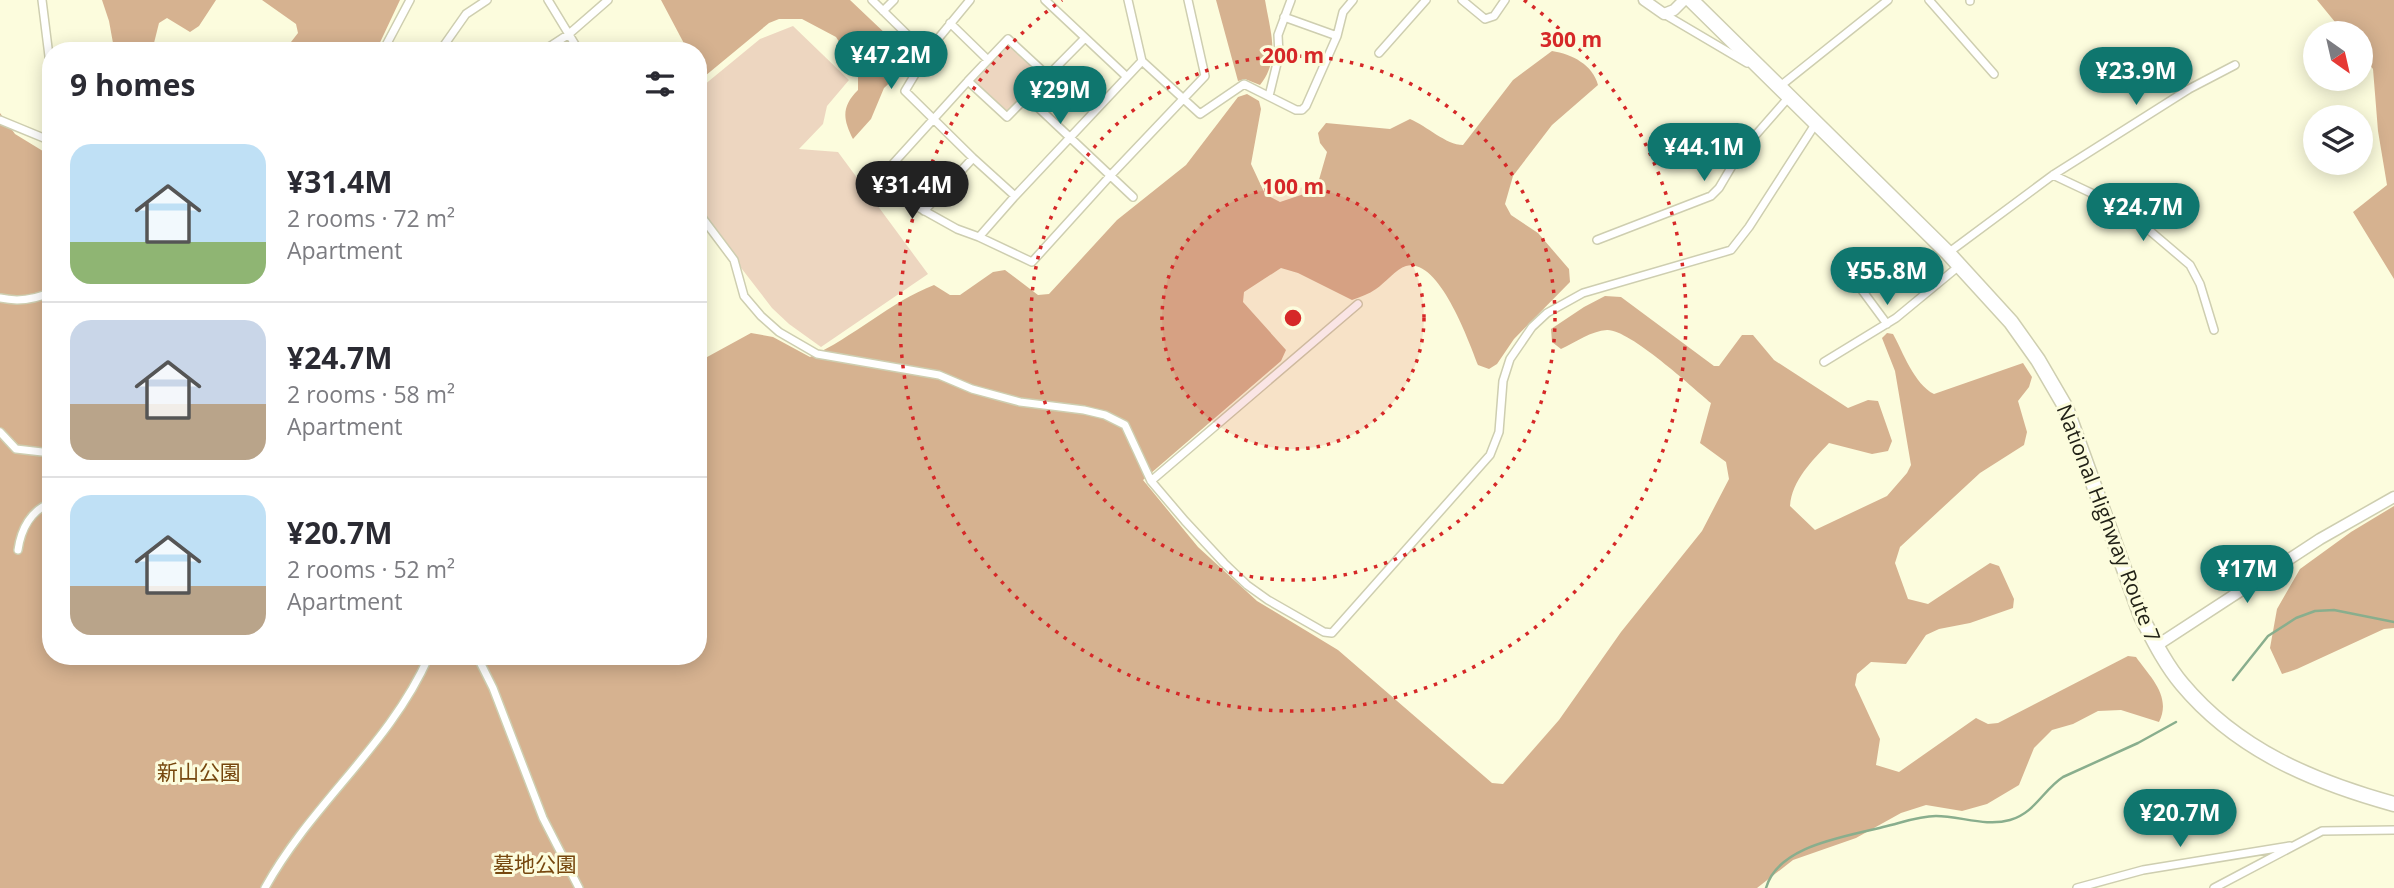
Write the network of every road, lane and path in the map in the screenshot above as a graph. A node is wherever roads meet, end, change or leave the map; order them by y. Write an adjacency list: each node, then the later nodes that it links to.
1 (41, 0): 29 (street)
2 (410, 0): 30 (street)
3 (486, 0): 31 (street)
4 (548, 0): 26 (street)
5 (608, 0): 26 (street)
6 (872, 0): 22 (street)
7 (894, 0): 22 (street)
8 (970, 0): 25 (street)
9 (1045, 0): 28 (street)
10 (1128, 0): 37 (street)
11 (1188, 0): 47 (street)
12 (1291, 0): 24 (street)
13 (1353, 0): 27 (street)
14 (1426, 0): 34 (street)
15 (1462, 0): 16 (street)
16 (1505, 0)
17 (1643, 0): 23 (street)
18 (1684, 0): 23 (street)
19 (1692, 0): 39 (highway, National Highway Route 7)
20 (1888, 0): 44 (street)
21 (1929, 0): 40 (street)
22 (883, 11): 35 (street)
23 (1664, 13): 39 (street)
24 (1284, 17): 27 (street); 45 (street)
25 (950, 23): 35 (street); 36 (street)
26 (569, 34): 32 (street); 33 (street)
27 (1337, 36): 45 (street)
28 (1085, 38): 41 (street); 42 (street)
29 (47, 42)
30 (388, 42)
31 (446, 42)
32 (557, 42)
33 (574, 42)
34 (1378, 53)
35 (927, 54): 49 (street)
36 (988, 60): 41 (street); 43 (street)
37 (1142, 61): 42 (street); 47 (street)
38 (2235, 65): 54 (street)
39 (1766, 74): 44 (highway, National Highway Route 7)
40 (1994, 74)
41 (1048, 76): 46 (street)
42 (1127, 77): 51 (street)
43 (968, 81): 46 (street); 49 (street)
44 (1784, 92): 50 (highway, National Highway Route 7); 61 (street)
45 (1269, 96): 47 (street)
46 (1027, 97): 51 (street)
47 (1184, 98): 55 (street)
48 (0, 120): 52 (street)
49 (933, 120): 53 (street); 58 (street)
50 (1816, 123): 62 (highway, National Highway Route 7); 73 (street)
51 (1070, 136): 55 (street); 56 (street)
52 (42, 137)
53 (973, 158): 56 (street); 58 (street)
54 (2053, 175): 62 (street); 69 (street)
55 (1110, 176): 57 (street); 60 (street)
56 (1015, 195): 60 (street)
57 (1133, 197)
58 (923, 211): 60 (street)
59 (707, 224): 73 (street)
60 (979, 237)
61 (1597, 240)
62 (1948, 253): 63 (highway, National Highway Route 7)
63 (1960, 266): 68 (street); 77 (highway, National Highway Route 7)
64 (1853, 278): 68 (street)
65 (42, 296): 66 (street)
66 (0, 298)
67 (1358, 304): 73 (street)
68 (1887, 324): 70 (street)
69 (2214, 330)
70 (1824, 362)
71 (0, 432): 72 (street)
72 (42, 452)
73 (1151, 481)
74 (2394, 497): 77 (street)
75 (42, 507): 76 (street)
76 (18, 550)
77 (2156, 646): 80 (highway, National Highway Route 7)
78 (424, 665): 83 (street)
79 (482, 665): 84 (street)
80 (2394, 804)
81 (2394, 830): 82 (street)
82 (2290, 846): 85 (street); 86 (street)
83 (265, 888)
84 (579, 888)
85 (2077, 888)
86 (2214, 888)

